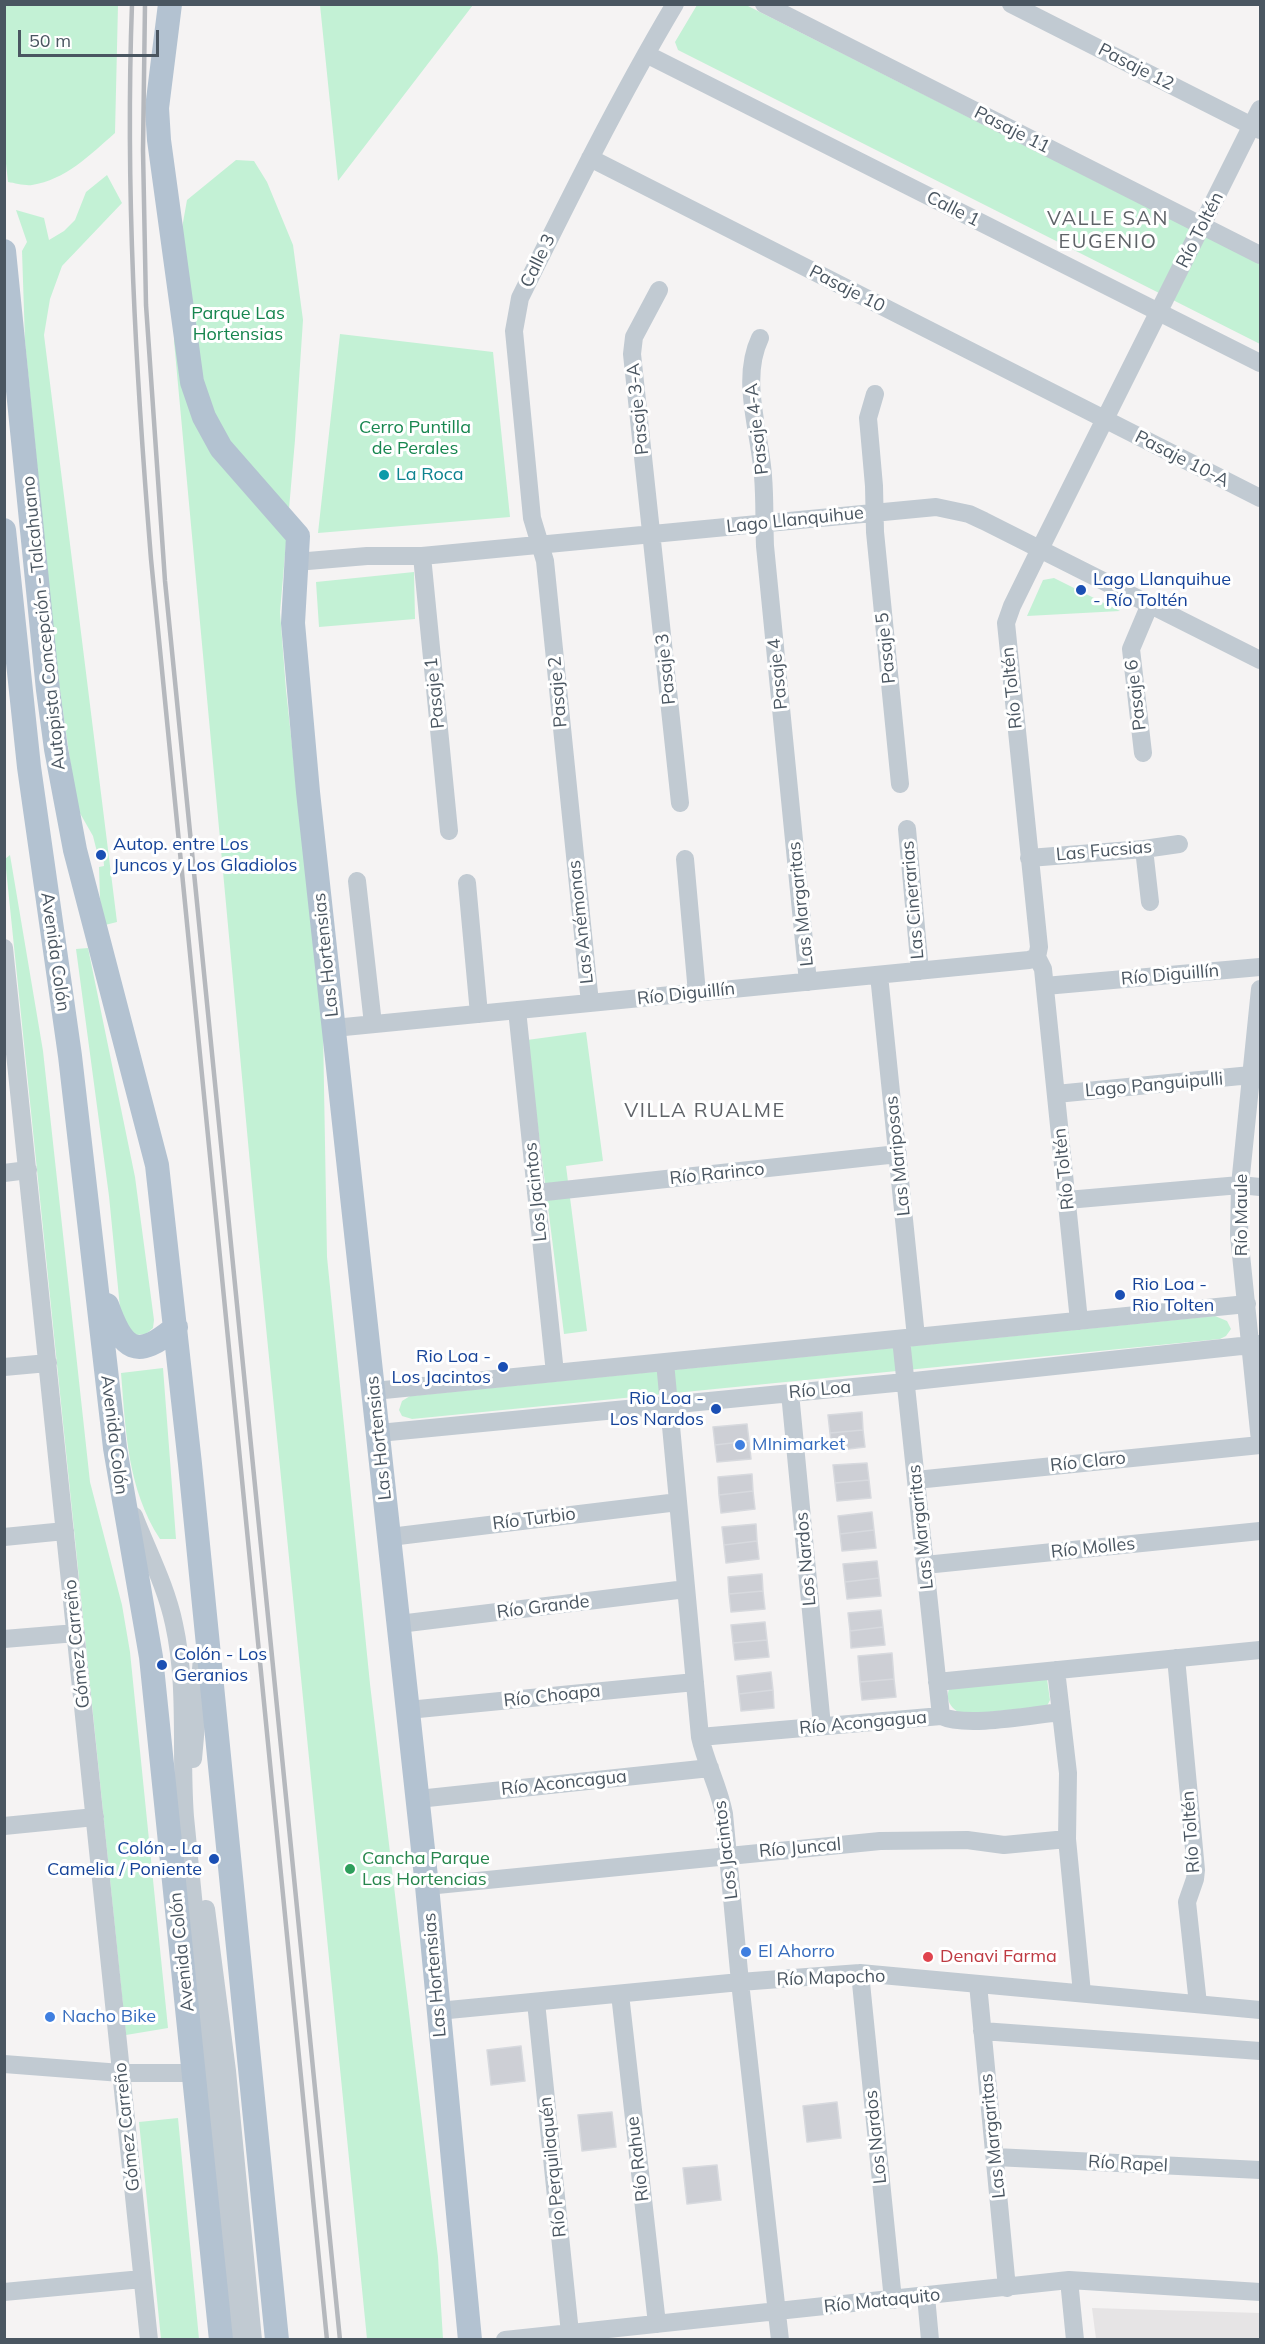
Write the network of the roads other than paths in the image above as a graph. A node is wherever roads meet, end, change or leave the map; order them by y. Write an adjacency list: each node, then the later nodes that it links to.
1 (170, 4): 26 (main road, Las Hortensias)
2 (675, 4): 5 (street, Calle 3)
3 (764, 4): 9 (street, Pasaje 11)
4 (1011, 4): 7 (street, Pasaje 12)
5 (646, 54): 8 (street, Calle 3); 13 (street, Calle 1)
6 (1260, 109): 7 (street, Río Toltén)
7 (1256, 128): 9 (street, Río Toltén)
8 (590, 158): 17 (street, Pasaje 10); 23 (street, Calle 3)
9 (1202, 226): 11 (street, Pasaje 11); 13 (street, Río Toltén)
10 (4, 251): 62 (main road, Autopista Concepción - Talcahuano)
11 (1260, 255)
12 (659, 290): 22 (street, Pasaje 3-A)
13 (1158, 312): 15 (street, Calle 1); 17 (street, Río Toltén)
14 (760, 338): 20 (street, Pasaje 4-A)
15 (1260, 363)
16 (875, 394): 19 (street, Pasaje 5)
17 (1104, 419): 18 (street, Pasaje 10-A); 24 (street, Río Toltén)
18 (1260, 498)
19 (874, 512): 20 (street, Lago Llanquihue); 24 (street, Lago Llanquihue); 30 (street, Pasaje 5)
20 (764, 523): 22 (street, Lago Llanquihue); 32 (street, Pasaje 4)
21 (4, 530): 69 (main road, Avenida Colón)
22 (652, 534): 23 (street, Lago Llanquihue); 31 (street, Pasaje 3)
23 (540, 545): 25 (street, Lago Llanquihue); 35 (street, Pasaje 2)
24 (1040, 549): 27 (street, Lago Llanquihue); 38 (street, Río Toltén)
25 (422, 556): 26 (street, Lago Llanquihue); 34 (street, Pasaje 1)
26 (296, 562): 57 (main road, Las Hortensias)
27 (1150, 604): 28 (street, Lago Llanquihue); 29 (street, Pasaje 6)
28 (1260, 660)
29 (1143, 753)
30 (900, 784)
31 (680, 803)
32 (793, 826): 48 (street, Las Margaritas)
33 (907, 829): 46 (street, Las Cinerarias)
34 (449, 831)
35 (572, 840): 52 (street, Las Anémonas)
36 (1179, 844): 37 (street, Las Fucsias)
37 (1144, 849): 38 (street, Las Fucsias); 42 (street)
38 (1029, 858): 44 (street, Río Toltén)
39 (685, 859): 51 (street)
40 (357, 881): 56 (street)
41 (467, 883): 54 (street)
42 (1150, 902)
43 (4, 948): 55 (street, Gómez Carreño)
44 (1037, 957): 46 (street, Río Diguillín); 49 (street, Río Toltén)
45 (1260, 967): 49 (street, Río Diguillín)
46 (920, 971): 47 (street, Río Diguillín)
47 (879, 975): 48 (street, Río Diguillín); 61 (street, Las Mariposas)
48 (808, 982): 51 (street, Río Diguillín)
49 (1045, 986): 60 (street, Río Toltén)
50 (1260, 989): 58 (street, Río Maule)
51 (698, 993): 52 (street, Río Diguillín)
52 (590, 1003): 53 (street, Río Diguillín)
53 (517, 1010): 54 (street, Río Diguillín); 67 (street, Los Jacintos)
54 (479, 1014): 56 (street, Río Diguillín)
55 (8, 1020): 63 (street, Gómez Carreño)
56 (373, 1024): 57 (street, Río Diguillín)
57 (334, 1028): 80 (main road, Las Hortensias)
58 (1257, 1049): 59 (street, Río Maule)
59 (1251, 1075): 60 (street, Lago Panguipulli); 65 (street, Río Maule)
60 (1056, 1094): 68 (street, Río Toltén)
61 (898, 1154): 67 (street, Río Rarinco); 73 (street, Las Mariposas)
62 (157, 1165): 72 (main road, Avenida Colón)
63 (28, 1170): 64 (street); 76 (street, Gómez Carreño)
64 (4, 1173)
65 (1240, 1185): 66 (street); 68 (street); 70 (street, Río Maule)
66 (1260, 1187)
67 (536, 1193): 78 (street, Los Jacintos)
68 (1067, 1200): 71 (street, Río Toltén)
69 (96, 1272): 72 (main road); 125 (main road, Avenida Colón)
70 (1251, 1292): 71 (street); 74 (street, Río Maule)
71 (1079, 1321): 73 (street)
72 (176, 1327): 125 (main road, Avenida Colón)
73 (908, 1338): 75 (street); 79 (street, Las Margaritas)
74 (1256, 1344): 79 (street, Río Loa); 84 (street, Río Maule)
75 (665, 1362): 78 (street); 82 (street, Los Jacintos)
76 (48, 1363): 77 (street); 87 (street, Gómez Carreño)
77 (4, 1367)
78 (555, 1373): 80 (street)
79 (905, 1382): 81 (street, Río Loa); 85 (street, Las Margaritas)
80 (374, 1391): 83 (main road, Las Hortensias)
81 (790, 1393): 82 (street, Río Loa); 104 (street, Los Nardos)
82 (669, 1404): 83 (street, Río Loa); 86 (street, Los Jacintos)
83 (379, 1433): 90 (main road, Las Hortensias)
84 (1260, 1443): 85 (street, Río Claro)
85 (916, 1480): 91 (street, Las Margaritas)
86 (678, 1502): 90 (street, Río Turbio); 92 (street, Los Jacintos)
87 (65, 1531): 89 (street); 94 (street, Gómez Carreño)
88 (1260, 1531): 91 (street, Río Molles)
89 (4, 1537)
90 (390, 1537): 93 (main road, Las Hortensias)
91 (925, 1565): 100 (street, Las Margaritas)
92 (686, 1589): 93 (street, Río Grande); 99 (street, Los Jacintos)
93 (399, 1624): 101 (main road, Las Hortensias)
94 (76, 1633): 95 (street); 108 (street, Gómez Carreño)
95 (4, 1639)
96 (1260, 1650): 97 (street)
97 (1176, 1658): 98 (street); 119 (street, Río Toltén)
98 (1056, 1670): 100 (street); 102 (street)
99 (695, 1682): 101 (street, Río Choapa); 105 (street, Los Jacintos)
100 (937, 1682): 103 (street, Las Margaritas)
101 (408, 1710): 107 (main road, Las Hortensias)
102 (1061, 1712): 103 (street, Río Acongagua); 110 (street)
103 (941, 1716): 104 (street, Río Acongagua)
104 (822, 1726): 105 (street, Río Acongagua)
105 (700, 1737): 106 (street, Los Jacintos)
106 (710, 1768): 107 (street, Río Aconcagua); 111 (street, Los Jacintos)
107 (418, 1799): 112 (main road, Las Hortensias)
108 (95, 1817): 109 (street); 126 (street, Gómez Carreño)
109 (4, 1826)
110 (1067, 1839): 111 (street, Río Juncal); 117 (street)
111 (728, 1855): 112 (street, Río Juncal); 114 (street, Los Jacintos)
112 (427, 1886): 121 (main road, Las Hortensias)
113 (860, 1973): 114 (street, Río Mapocho); 115 (street, Río Mapocho); 135 (street, Los Nardos)
114 (740, 1982): 116 (street, Río Mapocho); 136 (street, Los Jacintos)
115 (978, 1984): 117 (street, Río Mapocho); 122 (street, Las Margaritas)
116 (620, 1994): 118 (street, Río Mapocho); 137 (street, Río Rahue)
117 (1082, 1994): 119 (street, Río Mapocho)
118 (536, 2002): 121 (street, Río Mapocho); 138 (street, Río Perquilaquén)
119 (1198, 2004): 120 (street, Río Mapocho)
120 (1260, 2010)
121 (438, 2011): 144 (main road, Las Hortensias)
122 (982, 2031): 123 (street); 127 (street, Las Margaritas)
123 (1260, 2051)
124 (4, 2064): 126 (street)
125 (221, 2072): 126 (street); 140 (main road, Avenida Colón); 141 (street); 142 (street); 143 (main road, Avenida Colón)
126 (121, 2073): 129 (street, Gómez Carreño)
127 (995, 2157): 128 (street, Río Rapel); 131 (street, Las Margaritas)
128 (1260, 2170)
129 (142, 2279): 132 (street); 139 (street, Gómez Carreño)
130 (1069, 2280): 131 (street, Río Mataquito); 133 (street, Río Mataquito); 148 (street)
131 (1007, 2288): 134 (street, Río Mataquito)
132 (4, 2292)
133 (1260, 2292)
134 (926, 2296): 135 (street, Río Mataquito); 147 (street)
135 (893, 2300): 136 (street, Río Mataquito)
136 (777, 2312): 137 (street, Río Mataquito); 146 (street, Los Jacintos)
137 (657, 2324): 138 (street, Río Mataquito)
138 (570, 2333): 145 (street, Río Mataquito)
139 (149, 2340)
140 (221, 2340)
141 (237, 2340)
142 (253, 2340)
143 (277, 2340)
144 (470, 2340)
145 (505, 2340)
146 (780, 2340)
147 (930, 2340)
148 (1075, 2340)

